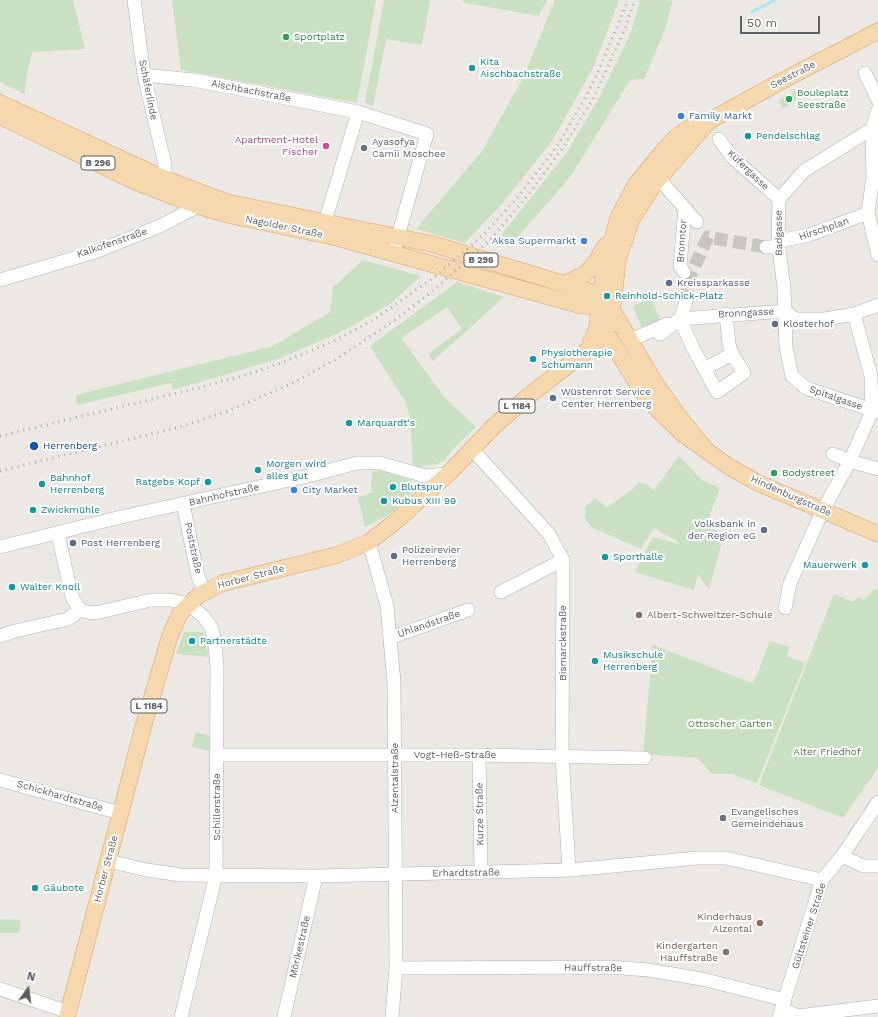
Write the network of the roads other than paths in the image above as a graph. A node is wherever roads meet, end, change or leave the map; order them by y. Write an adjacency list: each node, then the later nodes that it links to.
1 (134, 0): 4 (street, Schäferlinde)
2 (878, 31): 10 (main road, Seestraße)
3 (866, 73): 5 (street)
4 (144, 75): 8 (street, Aischbachstraße); 13 (street, Schäferlinde)
5 (878, 100)
6 (0, 103): 13 (main road, Nagolder Straße / B 296)
7 (878, 110): 11 (street)
8 (358, 112): 19 (street); 22 (street, Aischbachstraße)
9 (0, 116): 16 (main road, Nagolder Straße / B 296)
10 (709, 121): 14 (main road, Seestraße); 21 (main road, Seestraße)
11 (875, 127): 15 (street, Badgasse); 18 (street)
12 (719, 139): 15 (street, Küfergasse)
13 (163, 178): 19 (main road, Nagolder Straße / B 296)
14 (659, 179): 17 (street, Bronntor); 35 (main road, Seestraße)
15 (779, 199): 23 (street, Badgasse)
16 (198, 206): 24 (main road, Nagolder Straße / B 296); 27 (street, Kalkofenstraße)
17 (685, 208): 20 (street, Bronntor); 26 (street, Bronntor)
18 (868, 213): 23 (street, Hirschplan); 25 (street)
19 (325, 222): 22 (main road, Nagolder Straße / B 296)
20 (696, 222)
21 (614, 228): 28 (main road); 35 (main road)
22 (397, 237): 24 (street, Aischbachstraße); 28 (main road, Nagolder Straße / B 296)
23 (774, 245): 32 (street, Badgasse)
24 (393, 253): 30 (main road, Nagolder Straße / B 296)
25 (878, 255)
26 (684, 272)
27 (0, 280)
28 (564, 284): 35 (main road, B 296)
29 (686, 302): 36 (street)
30 (580, 305): 35 (main road, B 296); 40 (main road)
31 (878, 305): 34 (street, Bronngasse)
32 (786, 311): 33 (street, Bronngasse); 34 (street, Bronngasse); 42 (street, Spitalgasse)
33 (726, 314): 36 (street, Bronngasse); 39 (street)
34 (854, 314): 42 (street)
35 (604, 316): 37 (main road, B 296); 38 (main road, B 296); 40 (main road, L 1184)
36 (680, 319): 37 (street); 41 (street)
37 (629, 337): 44 (main road, Hindenburgstraße / B 296)
38 (615, 348): 40 (main road); 44 (main road, Hindenburgstraße / B 296)
39 (732, 354): 41 (street); 41 (street)
40 (580, 356): 43 (main road, Horber Straße / L 1184)
41 (704, 369)
42 (875, 411): 46 (street)
43 (472, 449): 48 (main road, Horber Straße / L 1184); 55 (street, Bismarckstraße)
44 (708, 452): 50 (main road, Hindenburgstraße / B 296)
45 (833, 454): 46 (street)
46 (850, 461): 47 (street); 50 (street)
47 (878, 469)
48 (448, 474): 49 (street, Bahnhofstraße); 53 (main road, Horber Straße / L 1184)
49 (183, 504): 51 (street, Bahnhofstraße); 56 (street, Poststraße)
50 (823, 510): 52 (main road, Hindenburgstraße / B 296); 59 (street)
51 (58, 534): 54 (street, Bahnhofstraße); 60 (street)
52 (878, 534)
53 (369, 542): 56 (main road, Horber Straße / L 1184); 63 (street, Alzentalstraße)
54 (0, 547)
55 (563, 560): 57 (street); 67 (street, Bismarckstraße)
56 (206, 591): 58 (main road, Horber Straße / L 1184)
57 (501, 592)
58 (188, 604): 60 (street); 65 (street, Schillerstraße); 71 (main road, Horber Straße / L 1184)
59 (785, 608)
60 (80, 610): 62 (street)
61 (468, 610): 63 (street, Uhlandstraße)
62 (0, 636)
63 (390, 638): 64 (street, Alzentalstraße)
64 (394, 754): 65 (street, Vogt-Heß-Straße); 66 (street, Vogt-Heß-Straße); 77 (street, Alzentalstraße)
65 (217, 755): 78 (street, Schillerstraße)
66 (479, 755): 67 (street, Vogt-Heß-Straße); 76 (street, Kurze Straße)
67 (562, 756): 68 (street, Vogt-Heß-Straße); 75 (street, Bismarckstraße)
68 (645, 758)
69 (0, 780): 71 (street, Schickhardtstraße)
70 (878, 802): 72 (street, Gültsteiner Straße)
71 (120, 813): 73 (main road, Horber Straße / L 1184)
72 (842, 856): 74 (street); 80 (street, Gültsteiner Straße)
73 (108, 861): 78 (street, Erhardtstraße); 85 (main road, Horber Straße / L 1184)
74 (878, 866)
75 (569, 870): 76 (street, Erhardtstraße); 80 (street, Erhardtstraße)
76 (482, 873): 77 (street, Erhardtstraße)
77 (395, 874): 79 (street, Erhardtstraße); 81 (street, Alzentalstraße)
78 (216, 875): 79 (street, Erhardtstraße); 87 (street, Schillerstraße)
79 (316, 876): 88 (street, Mörikestraße)
80 (822, 880): 84 (street, Gültsteiner Straße)
81 (396, 968): 84 (street, Hauffstraße); 89 (street, Alzentalstraße)
82 (0, 989): 85 (street)
83 (878, 1006): 86 (street)
84 (782, 1009): 86 (street, Hauffstraße)
85 (67, 1014)
86 (799, 1016)
87 (181, 1017)
88 (284, 1017)
89 (392, 1017)

